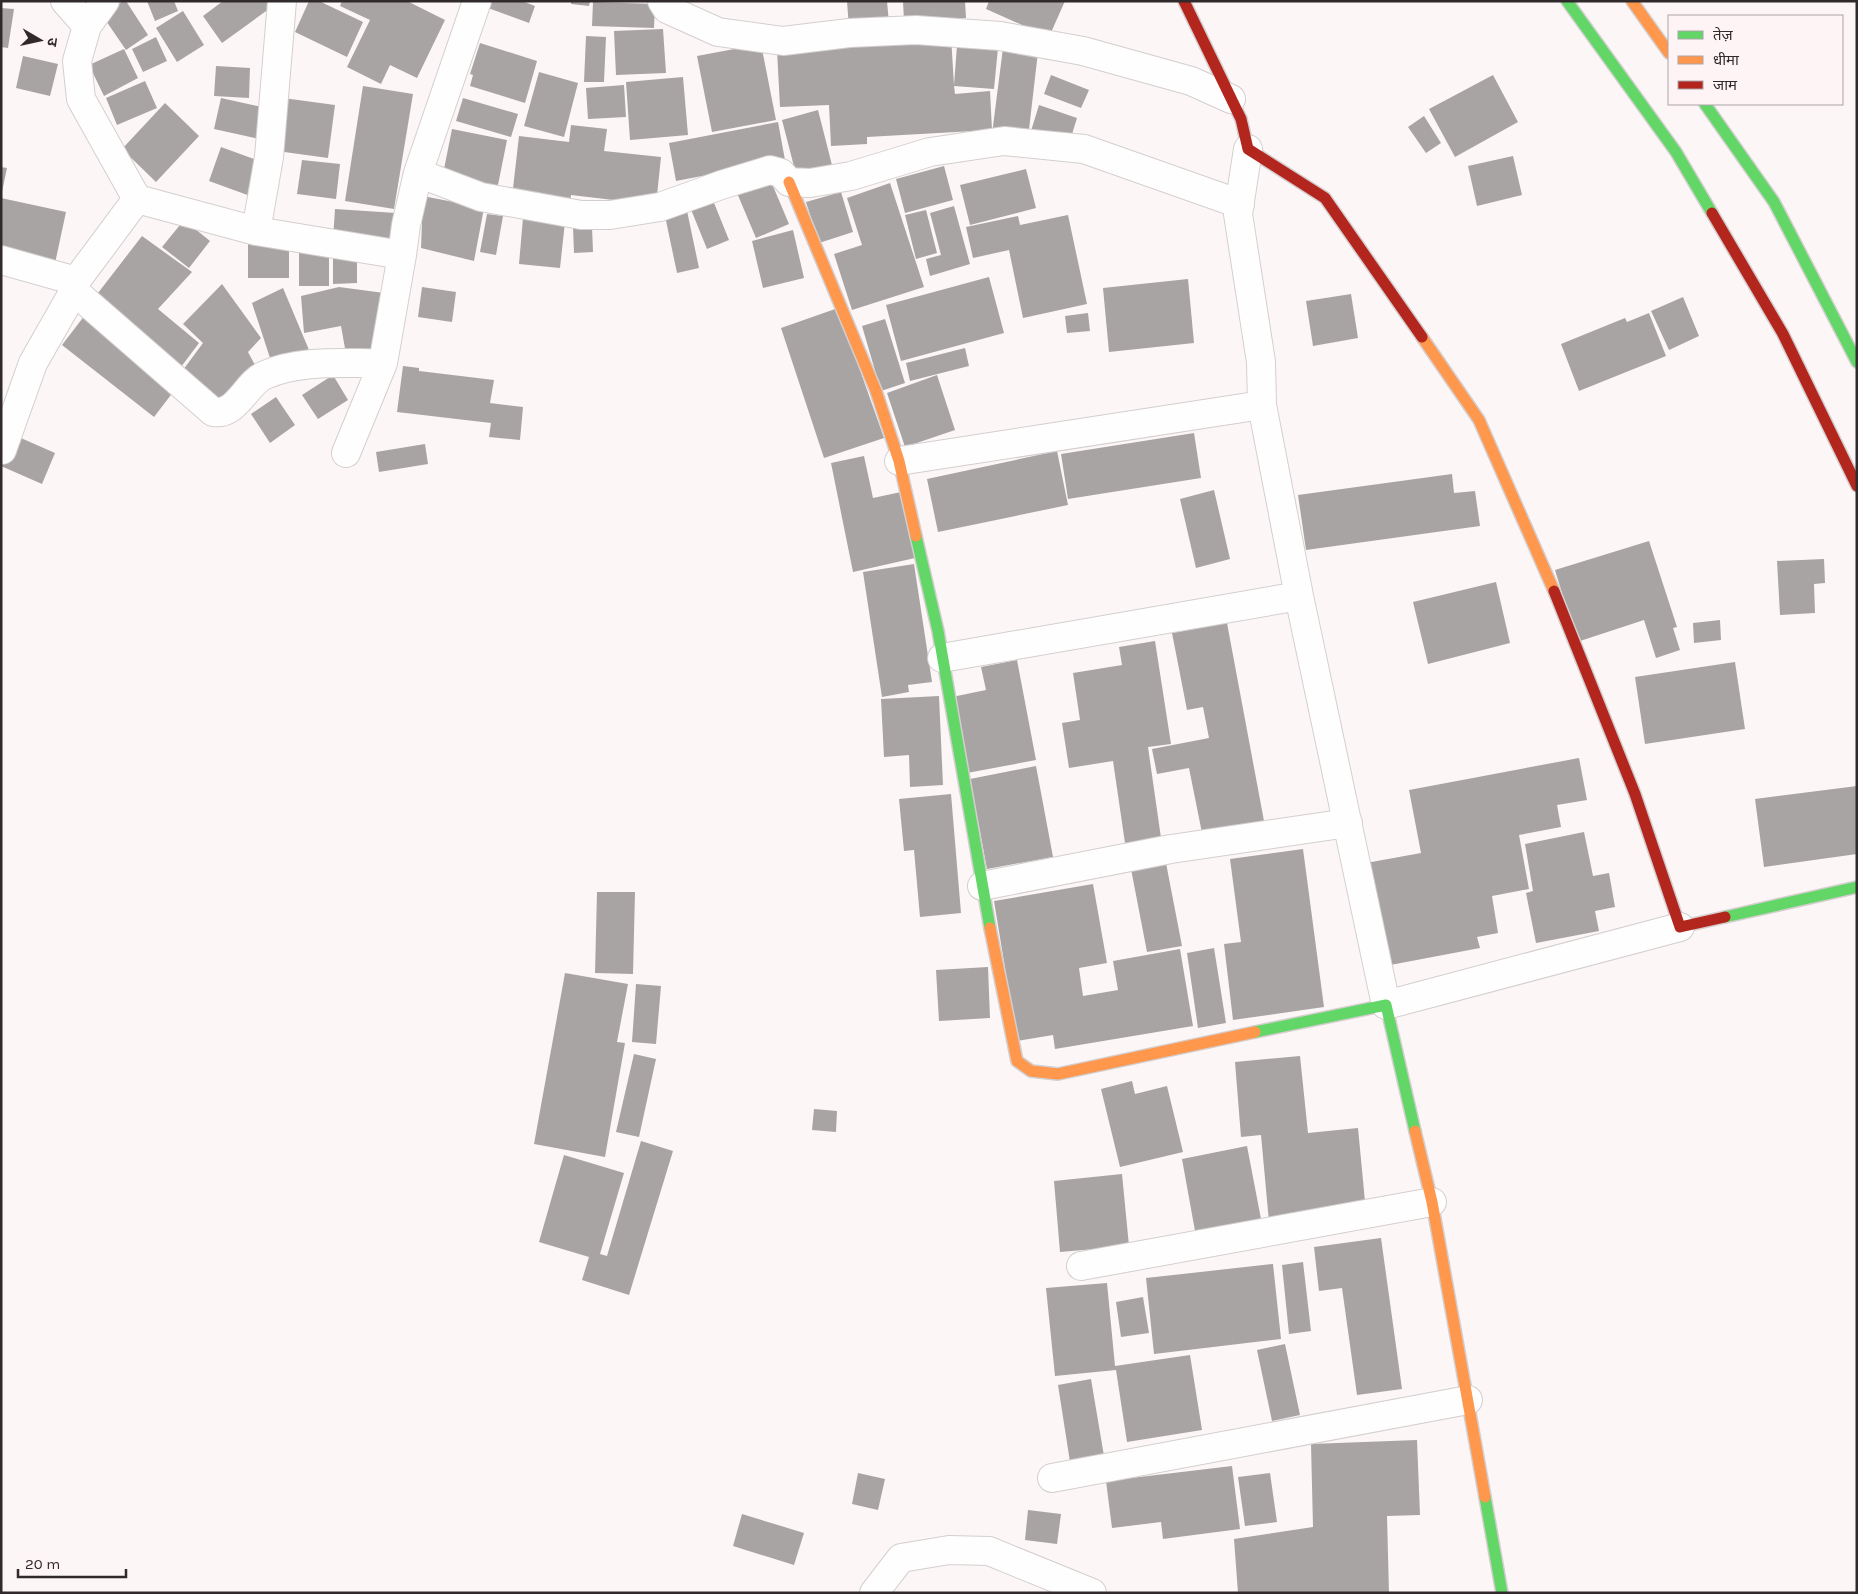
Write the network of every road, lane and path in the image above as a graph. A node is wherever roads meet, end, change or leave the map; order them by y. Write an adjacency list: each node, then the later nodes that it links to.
1 (65, 1): 9 (street)
2 (105, 1): 9 (street)
3 (282, 1): 18 (street)
4 (477, 1): 14 (street)
5 (662, 1): 11 (street)
6 (1184, 1): 11 (street)
7 (1567, 1): 28 (street)
8 (1632, 1): 10 (street)
9 (87, 26): 16 (street)
10 (1668, 52)
11 (1231, 99): 13 (street)
12 (1706, 105): 22 (street)
13 (1248, 149): 17 (street); 34 (street)
14 (418, 173): 15 (street); 19 (street)
15 (789, 182): 17 (street); 27 (street)
16 (137, 199): 18 (street); 21 (street)
17 (1240, 204): 24 (street)
18 (256, 230): 19 (street)
19 (402, 255): 23 (street)
20 (1, 260): 21 (street)
21 (75, 286): 23 (street); 25 (street)
22 (1857, 362)
23 (383, 364): 26 (street)
24 (1262, 405): 27 (street); 29 (street)
25 (2, 450)
26 (346, 453)
27 (900, 461): 30 (street)
28 (1857, 486)
29 (1299, 596): 30 (street); 31 (street)
30 (942, 658): 32 (street)
31 (1348, 823): 32 (street); 35 (street)
32 (982, 886): 35 (street)
33 (1857, 887): 34 (street)
34 (1680, 927): 35 (street)
35 (1386, 1005): 36 (street)
36 (1432, 1202): 37 (street); 38 (street)
37 (1081, 1266)
38 (1468, 1400): 39 (street); 42 (street)
39 (1052, 1478)
40 (874, 1593): 41 (street)
41 (1092, 1593)
42 (1502, 1593)

